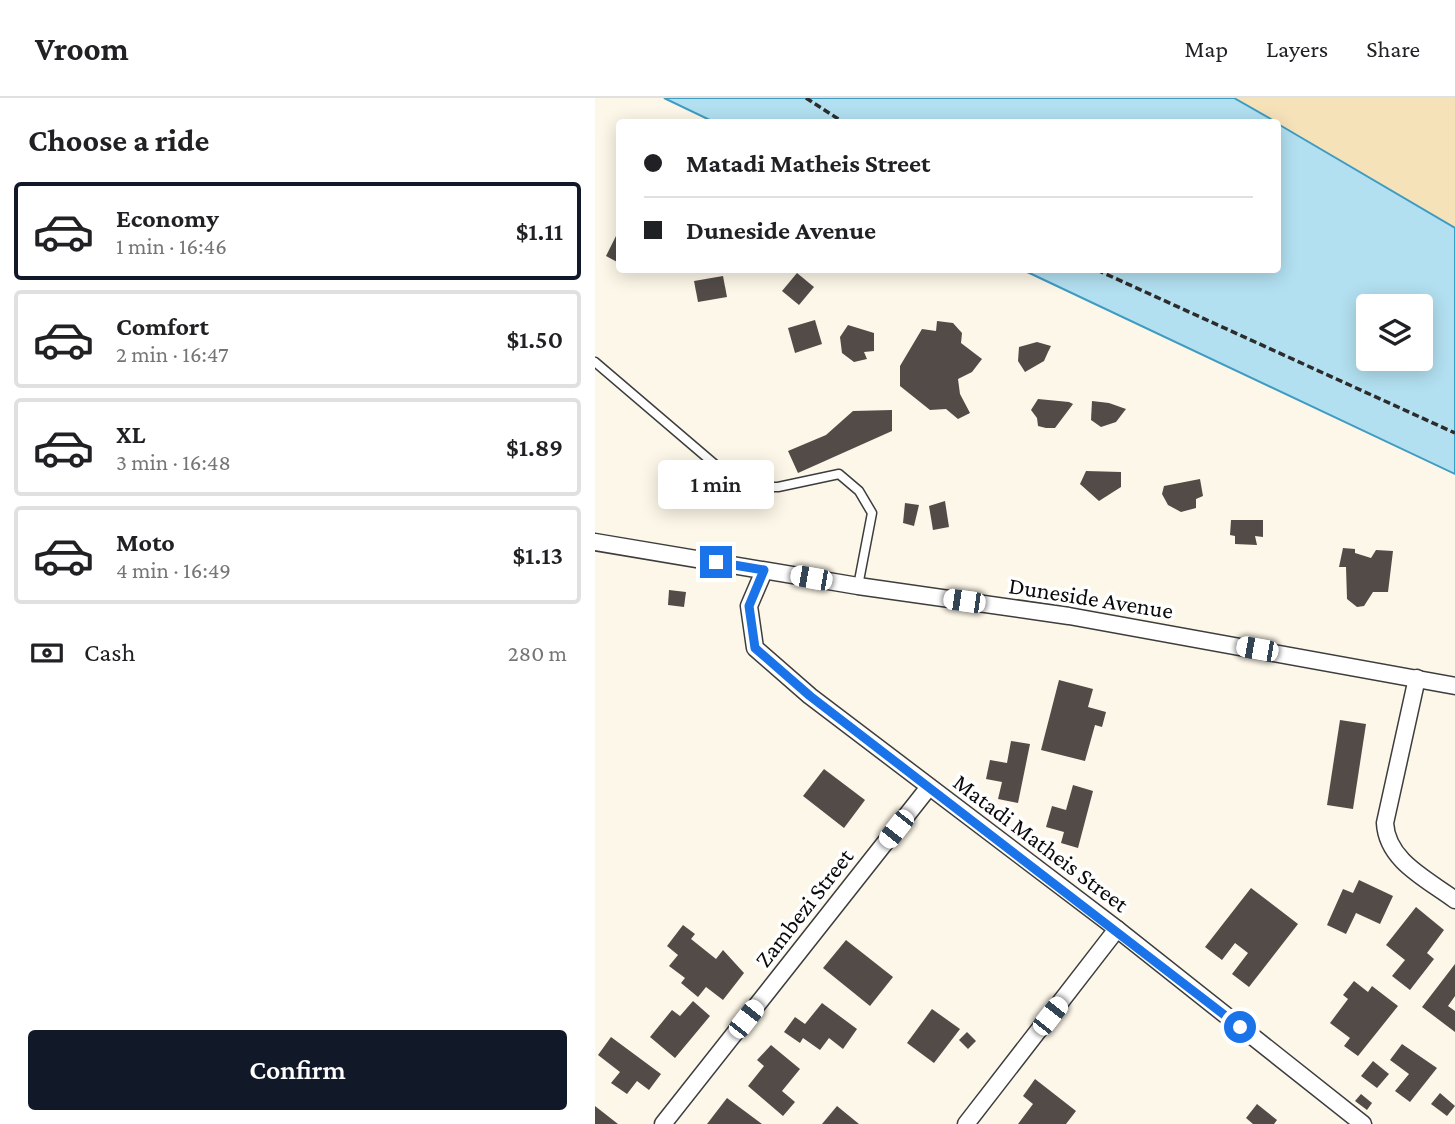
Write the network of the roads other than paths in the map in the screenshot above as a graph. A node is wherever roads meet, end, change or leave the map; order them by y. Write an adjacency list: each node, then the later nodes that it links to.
1 (595, 362): 4 (lane)
2 (595, 542): 3 (street, Duneside Avenue)
3 (764, 570): 4 (street, Duneside Avenue); 7 (street, Matadi Matheis Street)
4 (858, 586): 5 (street, Duneside Avenue)
5 (1417, 678): 6 (street, Duneside Avenue); 8 (street)
6 (1455, 686)
7 (929, 787): 9 (street, Matadi Matheis Street); 10 (street, Zambezi Street)
8 (1455, 900)
9 (1117, 929): 11 (street); 12 (street, Matadi Matheis Street)
10 (663, 1124)
11 (966, 1124)
12 (1363, 1124)

